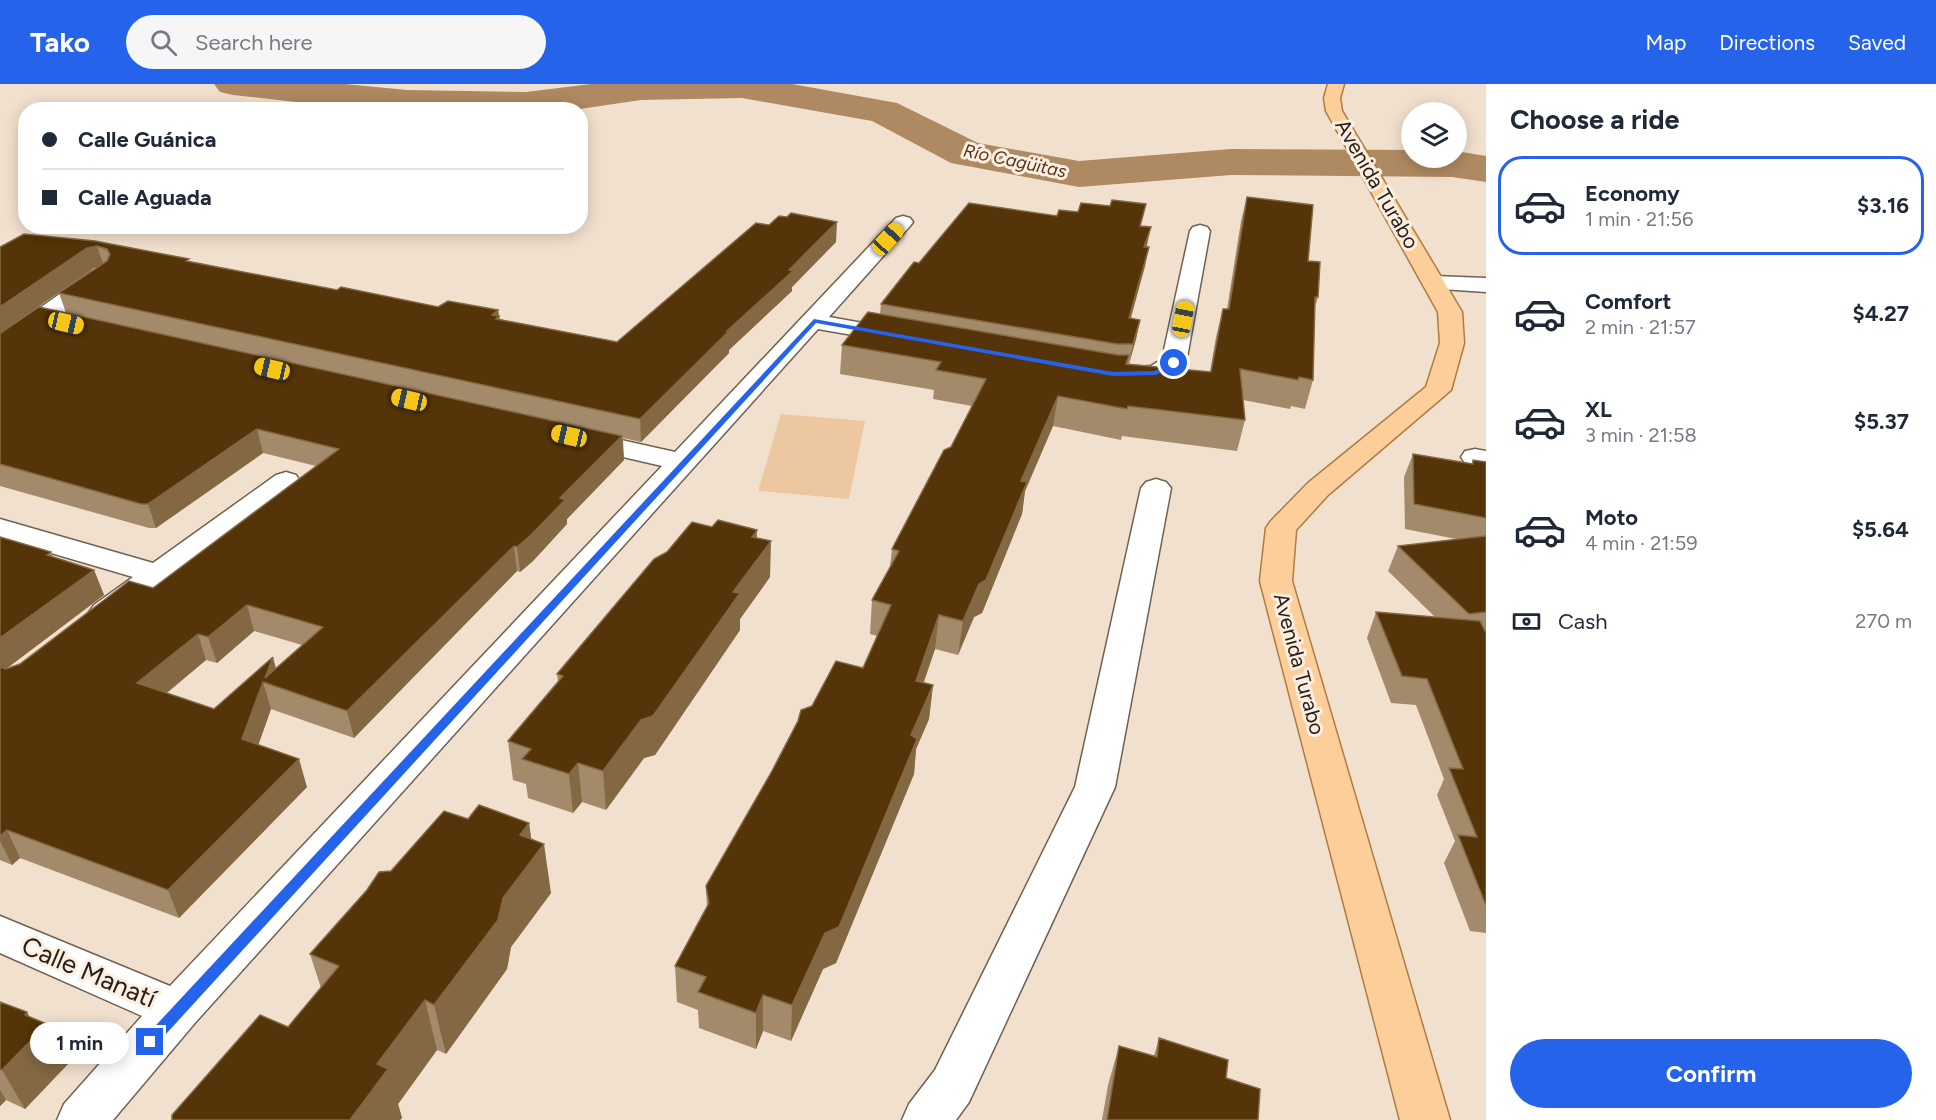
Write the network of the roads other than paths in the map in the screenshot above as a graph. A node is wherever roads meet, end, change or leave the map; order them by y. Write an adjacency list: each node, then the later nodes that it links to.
1 (1336, 84): 5 (main road, Avenida Turabo)
2 (903, 222): 8 (street)
3 (1200, 231): 12 (street)
4 (103, 275): 7 (street)
5 (1434, 283): 6 (street); 24 (main road, Avenida Turabo)
6 (1486, 285)
7 (44, 318): 9 (street); 11 (street)
8 (814, 321): 10 (street); 14 (street)
9 (78, 326)
10 (918, 339)
11 (0, 347)
12 (1101, 372)
13 (555, 433): 14 (street)
14 (683, 462): 21 (street)
15 (286, 481): 18 (street)
16 (1156, 488): 23 (street)
17 (0, 528): 18 (street)
18 (156, 574): 19 (street)
19 (82, 631)
20 (0, 934): 21 (street, Calle Manatí)
21 (177, 1010): 22 (street)
22 (82, 1120)
23 (927, 1120)
24 (1425, 1120)

